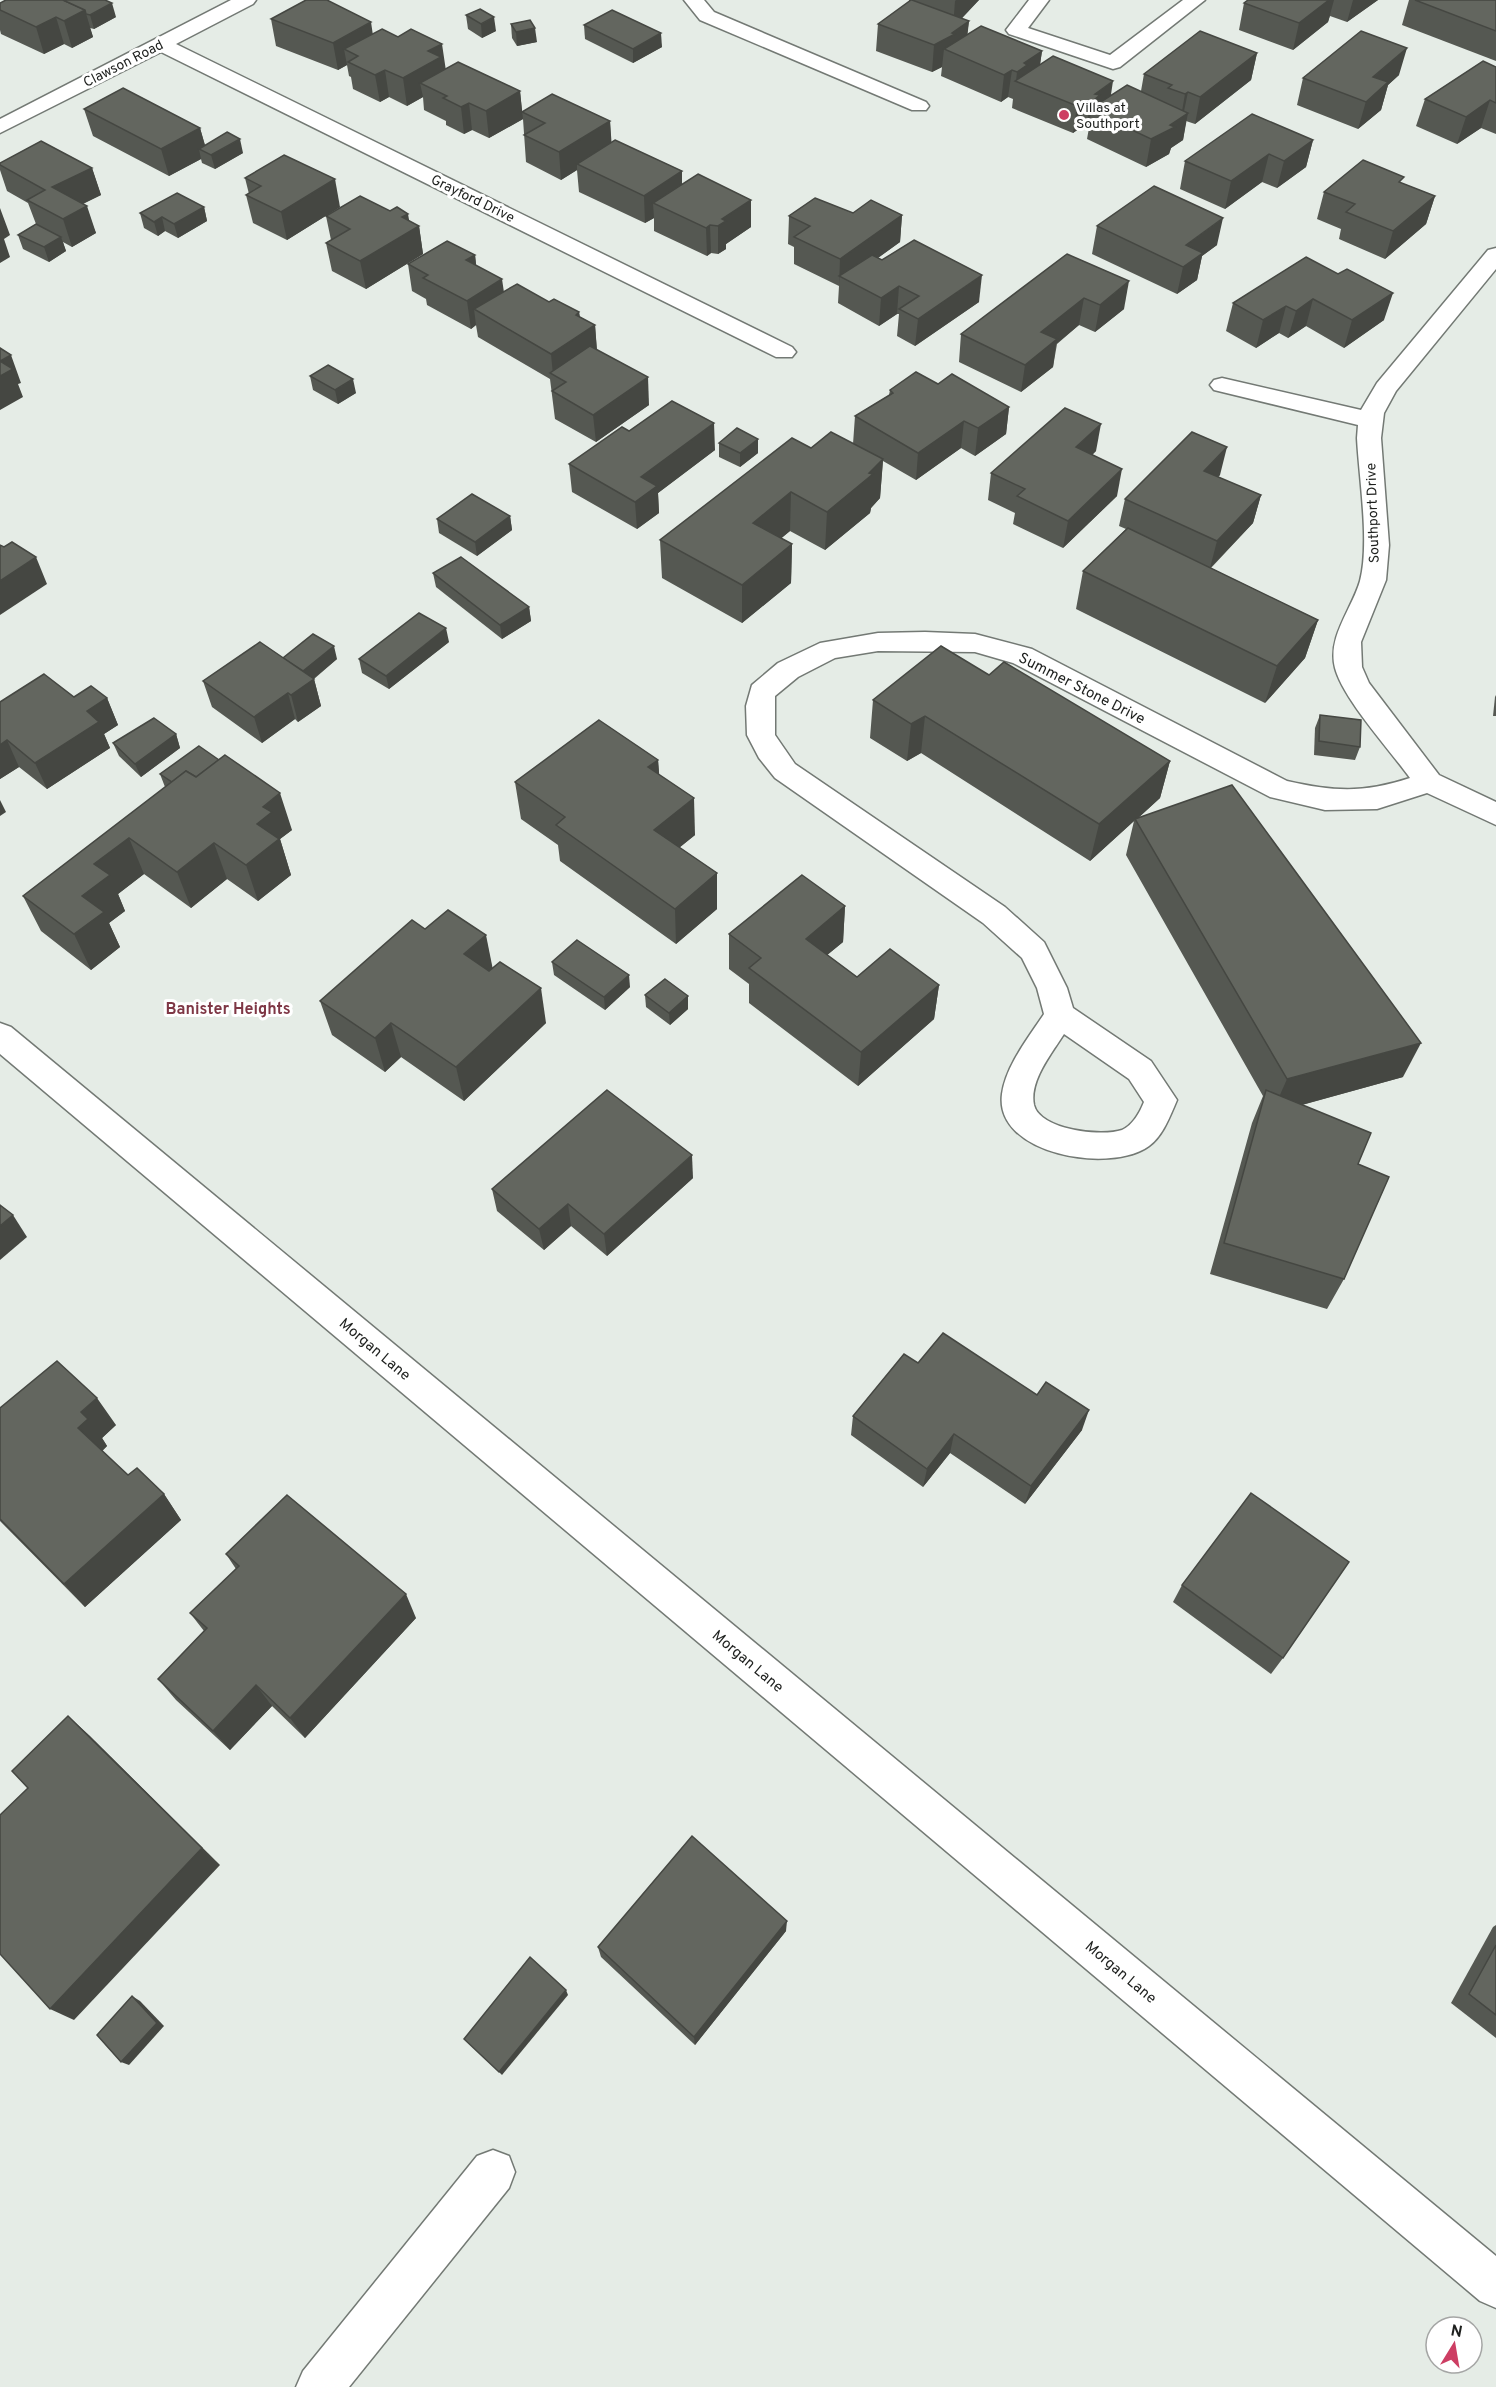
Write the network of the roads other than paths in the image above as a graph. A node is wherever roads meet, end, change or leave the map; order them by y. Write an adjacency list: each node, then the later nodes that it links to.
1 (246, 0): 5 (street, Clawson Road)
2 (694, 0): 6 (street)
3 (1039, 0): 4 (street)
4 (1195, 0)
5 (161, 44): 7 (street, Clawson Road); 9 (street, Grayford Drive)
6 (919, 106)
7 (0, 127)
8 (1496, 255): 11 (street, Southport Drive)
9 (784, 352)
10 (1222, 385): 11 (street)
11 (1371, 420): 12 (street, Southport Drive)
12 (1429, 782): 13 (street); 14 (street, Summer Stone Drive)
13 (1496, 814)
14 (1060, 1015): 14 (street)
15 (0, 1036): 17 (street, Morgan Lane)
16 (493, 2172): 18 (street)
17 (1496, 2285)
18 (319, 2387)

